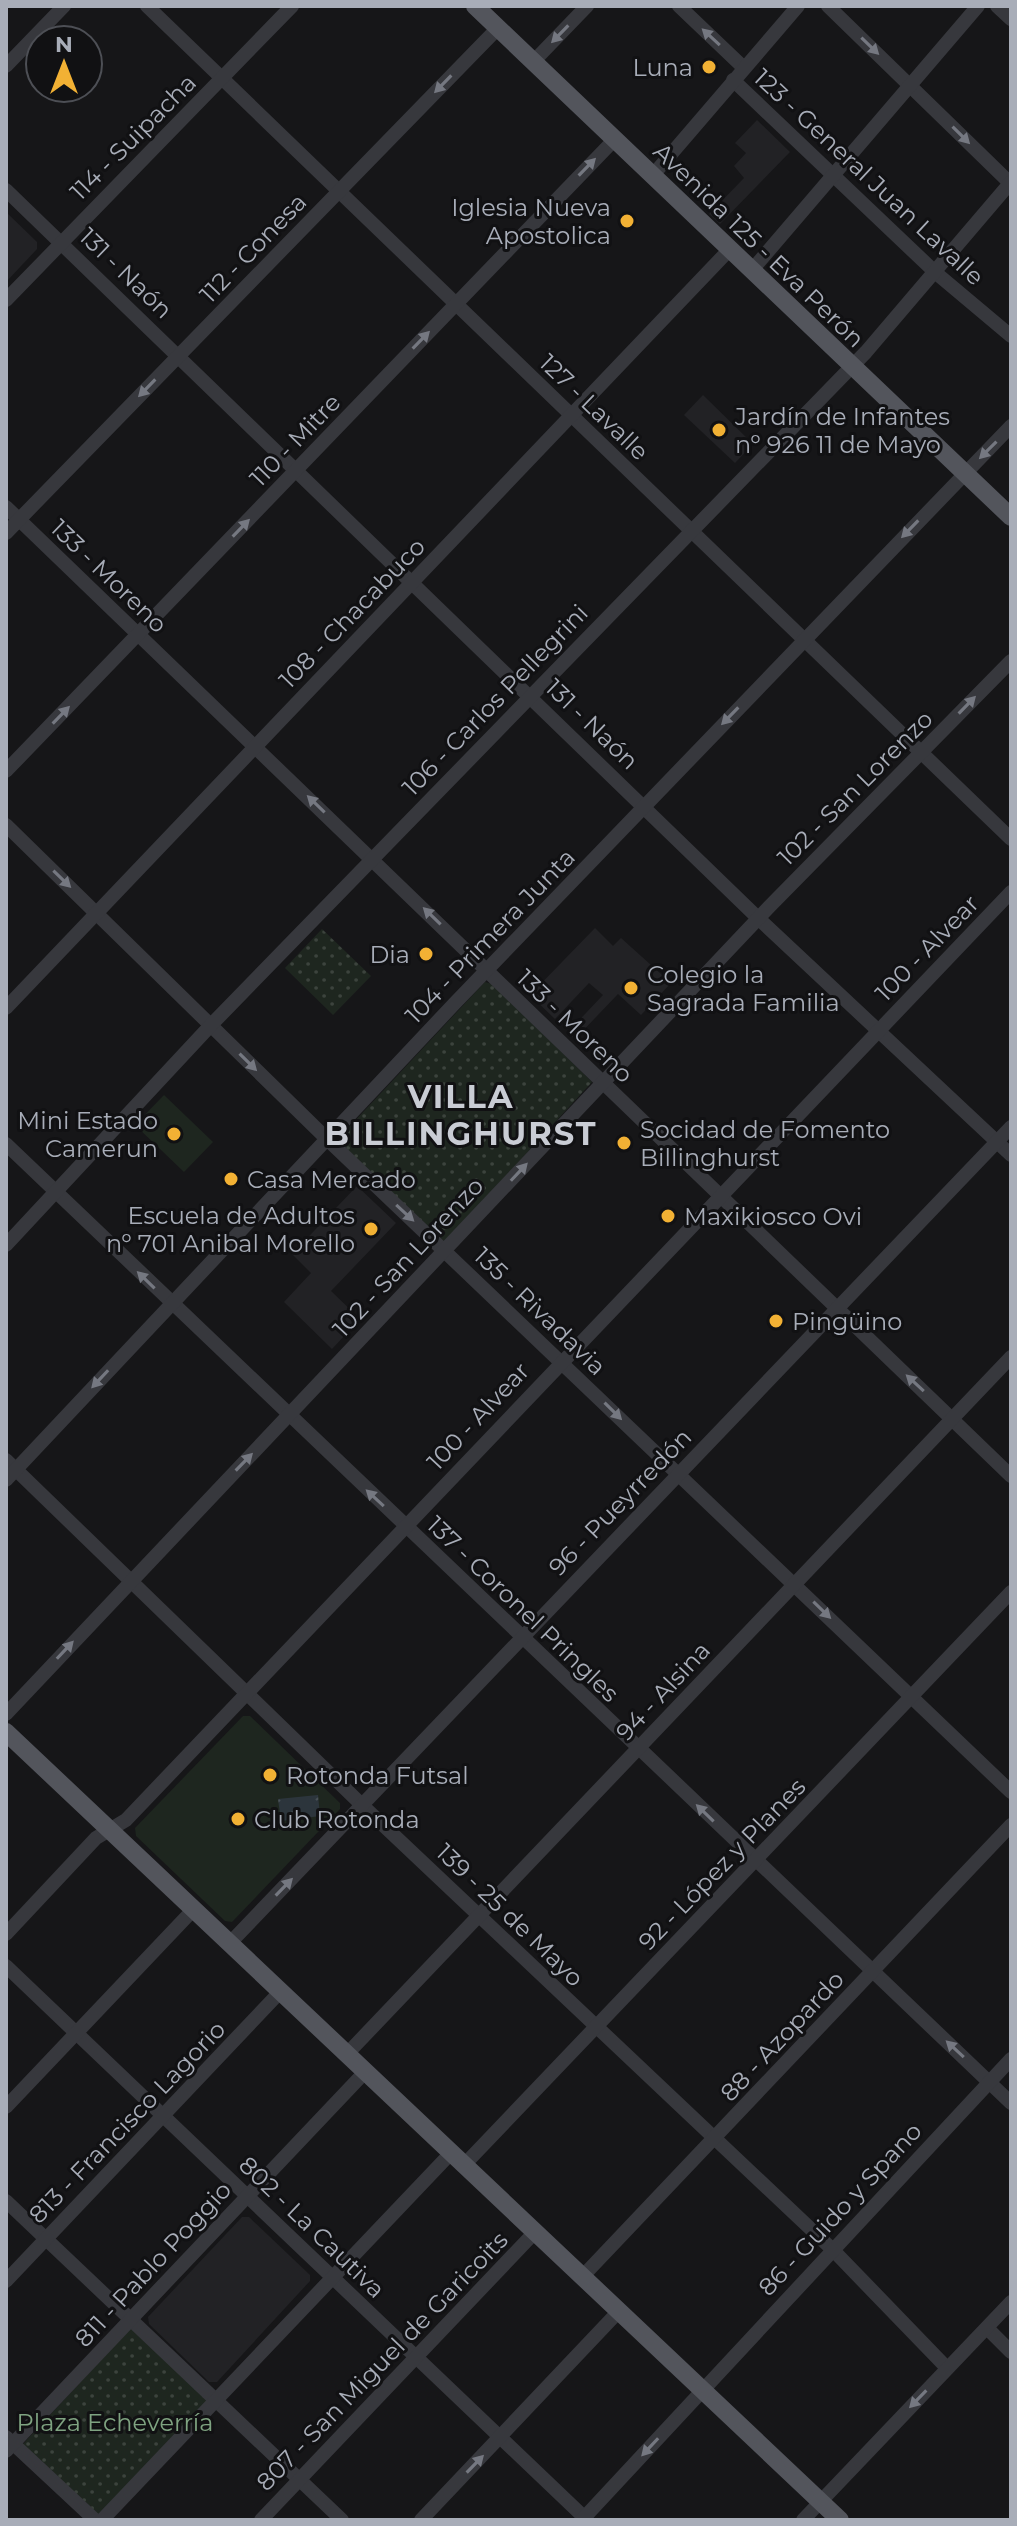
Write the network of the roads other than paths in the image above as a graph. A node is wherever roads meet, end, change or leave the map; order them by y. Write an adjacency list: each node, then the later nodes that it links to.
1 (64, 6): 14 (street)
2 (147, 6): 16 (street, 127 - Lavalle)
3 (292, 6): 16 (street, 114 - Suipacha)
4 (475, 6): 12 (main road, Avenida 125 - Eva Perón)
5 (587, 6): 13 (street, one-way to 13)
6 (679, 6): 15 (street, 123 - General Juan Lavalle, one-way to 6)
7 (798, 6): 15 (street)
8 (828, 6): 18 (street, one-way to 18)
9 (978, 6): 18 (street)
10 (997, 6): 11 (street)
11 (1011, 19)
12 (498, 28): 13 (main road, Avenida 125 - Eva Perón); 24 (street, 112 - Conesa, one-way to 24)
13 (533, 62): 19 (main road, Avenida 125 - Eva Perón)
14 (6, 66)
15 (744, 68): 17 (street)
16 (221, 79): 24 (street, 127 - Lavalle); 25 (street, 114 - Suipacha)
17 (733, 80): 20 (street); 21 (street, 123 - General Juan Lavalle)
18 (912, 87): 21 (street); 22 (street, one-way to 22)
19 (615, 139): 20 (main road, Avenida 125 - Eva Perón); 30 (street, 110 - Mitre, one-way to 19)
20 (653, 175): 26 (main road, Avenida 125 - Eva Perón)
21 (836, 175): 27 (street); 28 (street, 123 - General Juan Lavalle)
22 (1011, 183): 28 (street, 106 - Carlos Pellegrini)
23 (6, 190): 25 (street, 131 - Naón)
24 (338, 192): 30 (street, 127 - Lavalle); 32 (street, 112 - Conesa)
25 (61, 241): 29 (street, 114 - Suipacha); 32 (street, 131 - Naón)
26 (730, 249): 27 (main road, Avenida 125 - Eva Perón); 34 (street, 108 - Chacabuco)
27 (752, 270): 33 (main road, Avenida 125 - Eva Perón)
28 (936, 273): 31 (street, 123 - General Juan Lavalle); 33 (street, 106 - Carlos Pellegrini)
29 (6, 300)
30 (455, 303): 34 (street, 127 - Lavalle); 36 (street, 110 - Mitre, one-way to 30)
31 (1011, 336)
32 (180, 354): 36 (street, 131 - Naón); 40 (street, 112 - Conesa, one-way to 40)
33 (851, 366): 37 (main road, Avenida 125 - Eva Perón); 41 (street, 106 - Carlos Pellegrini)
34 (569, 413): 41 (street, 127 - Lavalle); 43 (street, 108 - Chacabuco)
35 (1011, 426): 37 (street, 104 - Primera Junta, one-way to 37)
36 (298, 469): 43 (street, 131 - Naón); 44 (street, 110 - Mitre, one-way to 36)
37 (964, 473): 39 (main road, Avenida 125 - Eva Perón); 45 (street, 104 - Primera Junta, one-way to 45)
38 (6, 507): 40 (street, 133 - Moreno)
39 (1011, 517)
40 (19, 519): 42 (street, 112 - Conesa); 44 (street, 133 - Moreno)
41 (689, 530): 45 (street, 127 - Lavalle); 47 (street, 106 - Carlos Pellegrini)
42 (6, 533)
43 (413, 582): 47 (street, 131 - Naón); 48 (street, 108 - Chacabuco)
44 (138, 635): 48 (street, 133 - Moreno); 50 (street, 110 - Mitre, one-way to 44)
45 (804, 639): 49 (street, 127 - Lavalle); 51 (street, 104 - Primera Junta, one-way to 51)
46 (1011, 661): 49 (street, 102 - San Lorenzo, one-way to 46)
47 (530, 695): 51 (street, 131 - Naón); 54 (street, 106 - Carlos Pellegrini)
48 (256, 745): 54 (street, 133 - Moreno, one-way to 48); 56 (street, 108 - Chacabuco)
49 (921, 753): 53 (street, 127 - Lavalle); 57 (street, 102 - San Lorenzo)
50 (6, 771)
51 (645, 805): 57 (street, 131 - Naón); 58 (street, 104 - Primera Junta)
52 (6, 825): 56 (street, 135 - Rivadavia, one-way to 56)
53 (1011, 839)
54 (372, 858): 58 (street, 133 - Moreno, one-way to 54); 60 (street, 106 - Carlos Pellegrini)
55 (1011, 892): 61 (street, 100 - Alvear)
56 (96, 913): 59 (street, 108 - Chacabuco); 60 (street, 135 - Rivadavia)
57 (759, 919): 61 (street, 131 - Naón); 62 (street, 102 - San Lorenzo)
58 (488, 971): 62 (street, 133 - Moreno); 64 (street, 104 - Primera Junta)
59 (6, 1008)
60 (211, 1025): 64 (street, 135 - Rivadavia, one-way to 64); 68 (street, 106 - Carlos Pellegrini)
61 (879, 1030): 65 (street, 131 - Naón); 69 (street, 100 - Alvear)
62 (602, 1084): 69 (street, 133 - Moreno); 71 (street, 102 - San Lorenzo, one-way to 62)
63 (1011, 1127): 65 (street, 96 - Pueyrredón)
64 (328, 1140): 71 (street, 135 - Rivadavia, one-way to 71); 72 (street, 104 - Primera Junta)
65 (997, 1141): 67 (street, 131 - Naón); 73 (street, 96 - Pueyrredón)
66 (6, 1144): 68 (street, 137 - Coronel Pringles)
67 (1011, 1155)
68 (56, 1193): 70 (street, 106 - Carlos Pellegrini); 72 (street, 137 - Coronel Pringles, one-way to 68)
69 (719, 1196): 73 (street, 133 - Moreno); 75 (street, 100 - Alvear)
70 (6, 1245)
71 (445, 1251): 75 (street, 135 - Rivadavia); 76 (street, 102 - San Lorenzo)
72 (171, 1304): 76 (street, 137 - Coronel Pringles); 78 (street, 104 - Primera Junta, one-way to 78)
73 (835, 1308): 77 (street, 133 - Moreno, one-way to 73); 79 (street, 96 - Pueyrredón)
74 (1011, 1357): 77 (street, 94 - Alsina)
75 (562, 1360): 79 (street, 135 - Rivadavia, one-way to 79); 81 (street, 100 - Alvear)
76 (288, 1415): 81 (street, 137 - Coronel Pringles, one-way to 76); 82 (street, 102 - San Lorenzo, one-way to 76)
77 (952, 1418): 80 (street, 133 - Moreno); 83 (street, 94 - Alsina)
78 (9, 1470): 82 (street, 139 - 25 de Mayo)
79 (678, 1474): 83 (street, 135 - Rivadavia); 85 (street, 96 - Pueyrredón)
80 (1011, 1476)
81 (405, 1526): 85 (street, 137 - Coronel Pringles); 86 (street, 100 - Alvear)
82 (130, 1581): 86 (street, 139 - 25 de Mayo); 88 (street, 102 - San Lorenzo, one-way to 82)
83 (795, 1584): 87 (street, 135 - Rivadavia, one-way to 87); 90 (street, 94 - Alsina)
84 (1011, 1592): 87 (street, 92 - López y Planes)
85 (522, 1637): 90 (street, 137 - Coronel Pringles); 92 (street, 96 - Pueyrredón)
86 (248, 1691): 92 (street, 139 - 25 de Mayo); 94 (street, 100 - Alvear)
87 (913, 1697): 91 (street, 135 - Rivadavia); 95 (street, 92 - López y Planes)
88 (6, 1714)
89 (6, 1732): 94 (main road)
90 (638, 1750): 95 (street, 137 - Coronel Pringles, one-way to 90); 97 (street, 94 - Alsina)
91 (1011, 1792)
92 (363, 1806): 97 (street, 139 - 25 de Mayo); 99 (street, 96 - Pueyrredón, one-way to 92)
93 (1011, 1825): 101 (street, 88 - Azopardo)
94 (109, 1829): 96 (main road); 98 (street, 100 - Alvear)
95 (755, 1861): 101 (street, 137 - Coronel Pringles); 103 (street, 92 - López y Planes)
96 (193, 1910): 99 (main road); 104 (street)
97 (479, 1915): 103 (street, 139 - 25 de Mayo); 105 (street, 94 - Alsina)
98 (6, 1934)
99 (230, 1943): 102 (main road)
100 (6, 1966): 104 (street, 802 - La Cautiva)
101 (873, 1972): 108 (street, 137 - Coronel Pringles, one-way to 101); 112 (street, 88 - Azopardo)
102 (280, 1992): 105 (main road); 111 (street, 813 - Francisco Lagorio)
103 (596, 2027): 112 (street, 139 - 25 de Mayo); 113 (street, 92 - López y Planes)
104 (75, 2035): 110 (street); 111 (street, 802 - La Cautiva)
105 (346, 2055): 107 (main road)
106 (1011, 2059): 108 (street, 86 - Guido y Spano)
107 (365, 2072): 113 (main road); 114 (street, 811 - Pablo Poggio)
108 (989, 2082): 109 (street, 137 - Coronel Pringles); 118 (street, 86 - Guido y Spano)
109 (1011, 2103)
110 (6, 2107)
111 (164, 2116): 114 (street, 802 - La Cautiva); 117 (street, 813 - Francisco Lagorio)
112 (716, 2138): 118 (street, 139 - 25 de Mayo); 120 (street, 88 - Azopardo)
113 (458, 2159): 116 (main road); 119 (street, 92 - López y Planes)
114 (247, 2196): 119 (street, 802 - La Cautiva); 124 (street, 811 - Pablo Poggio)
115 (6, 2201): 117 (street)
116 (535, 2232): 120 (main road); 127 (street, 807 - San Miguel de Garicoits)
117 (47, 2239): 121 (street, 813 - Francisco Lagorio); 124 (street)
118 (833, 2250): 128 (street, 139 - 25 de Mayo); 129 (street, 86 - Guido y Spano)
119 (332, 2276): 127 (street, 802 - La Cautiva); 130 (street, 92 - López y Planes)
120 (582, 2277): 123 (main road)
121 (6, 2281)
122 (1011, 2302): 125 (street)
123 (619, 2311): 129 (main road); 131 (street)
124 (131, 2320): 130 (street); 132 (street, 811 - Pablo Poggio)
125 (987, 2328): 126 (street); 128 (street)
126 (1011, 2352)
127 (416, 2357): 131 (street, 802 - La Cautiva); 133 (street, 807 - San Miguel de Garicoits)
128 (947, 2368): 134 (street, one-way to 134)
129 (703, 2390): 134 (main road); 135 (street, 86 - Guido y Spano, one-way to 135)
130 (213, 2400): 133 (street); 137 (street, 92 - López y Planes)
131 (501, 2437): 135 (street, 802 - La Cautiva); 140 (street, one-way to 131)
132 (8, 2444): 136 (street)
133 (300, 2479): 138 (street, 807 - San Miguel de Garicoits); 139 (street)
134 (821, 2501): 141 (street); 142 (main road)
135 (584, 2519)
136 (95, 2520)
137 (102, 2520)
138 (261, 2520)
139 (342, 2520)
140 (421, 2520)
141 (803, 2520)
142 (840, 2520)

